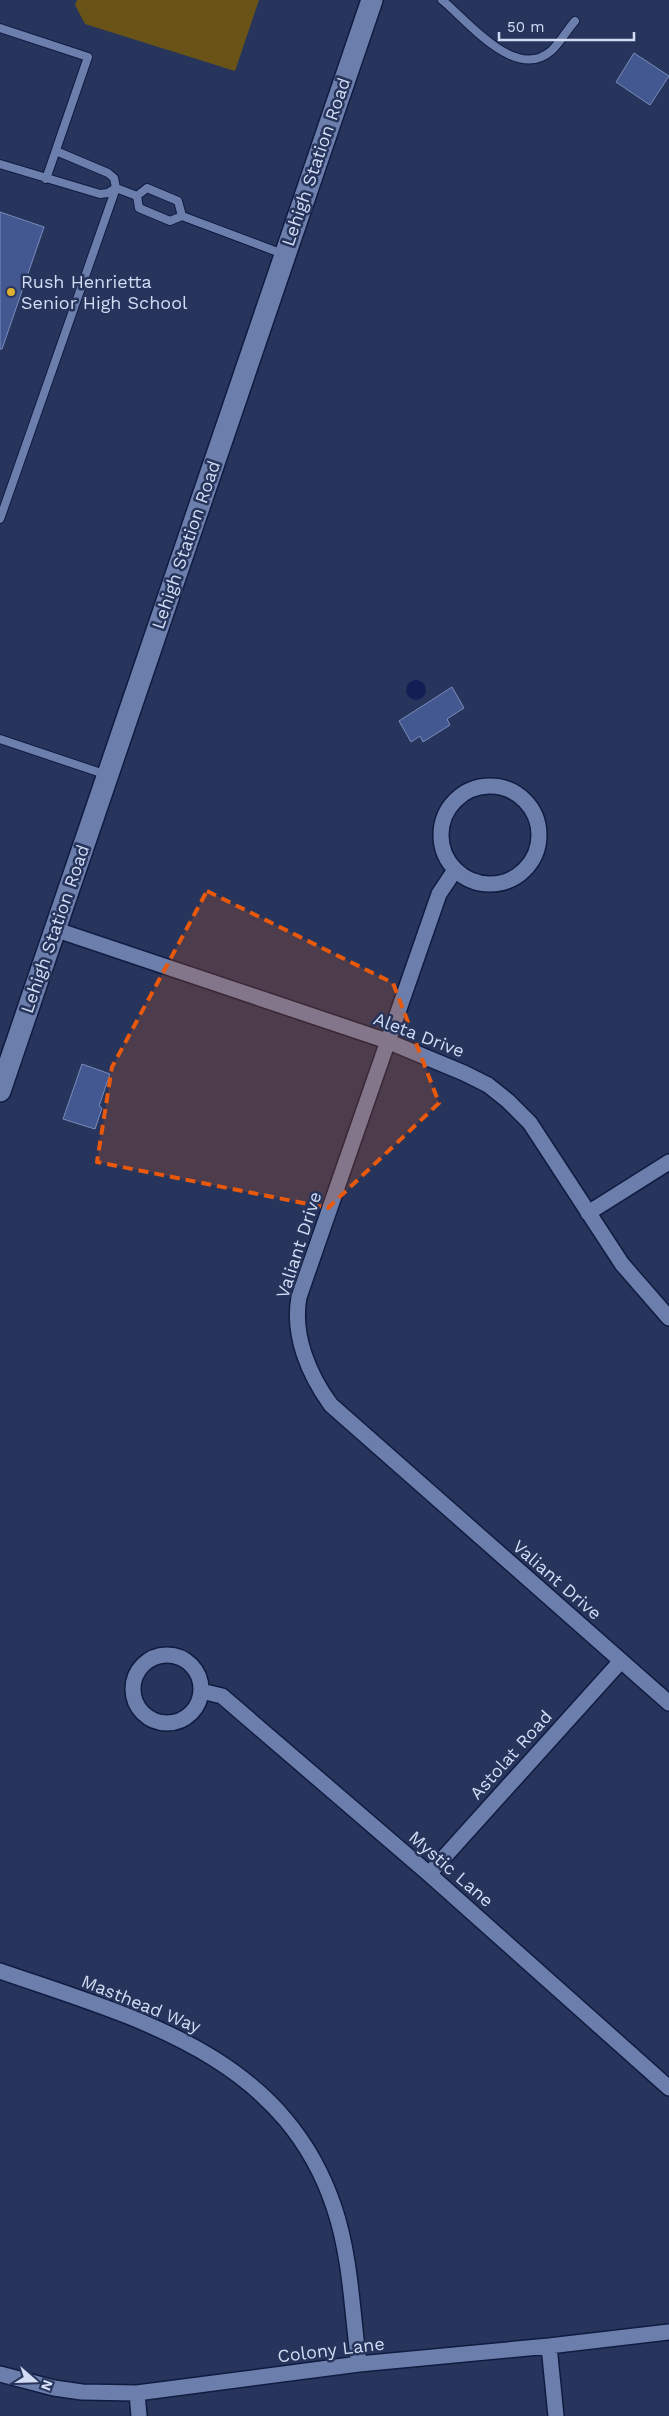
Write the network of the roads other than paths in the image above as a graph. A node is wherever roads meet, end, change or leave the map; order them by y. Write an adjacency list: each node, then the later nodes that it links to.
1 (372, 0): 11 (main road, Lehigh Station Road)
2 (442, 0): 3 (lane)
3 (575, 21)
4 (0, 28): 5 (lane)
5 (56, 151): 7 (lane); 8 (lane)
6 (0, 164): 7 (lane)
7 (46, 179): 8 (lane)
8 (116, 188): 9 (lane); 12 (lane)
9 (137, 196): 10 (lane); 10 (lane)
10 (182, 216): 11 (lane)
11 (285, 255): 14 (main road, Lehigh Station Road)
12 (0, 519)
13 (0, 739): 14 (lane)
14 (107, 775): 16 (main road, Lehigh Station Road)
15 (455, 870): 15 (street); 17 (street, Valiant Drive)
16 (54, 929): 17 (street, Aleta Drive); 18 (main road, Lehigh Station Road)
17 (386, 1041): 20 (street, Aleta Drive); 22 (street, Valiant Drive)
18 (0, 1090)
19 (669, 1162): 20 (street)
20 (588, 1213): 21 (street, Aleta Drive)
21 (669, 1318)
22 (621, 1661): 24 (street, Valiant Drive); 25 (street, Astolat Road)
23 (201, 1691): 23 (street); 25 (street, Mystic Lane)
24 (669, 1703)
25 (429, 1874): 27 (street, Mystic Lane)
26 (0, 1971): 30 (street, Masthead Way)
27 (669, 2088)
28 (669, 2332): 29 (street, Colony Lane)
29 (549, 2346): 30 (street, Colony Lane); 34 (street)
30 (359, 2364): 32 (street, Colony Lane)
31 (0, 2374): 32 (street, Colony Lane)
32 (137, 2393): 33 (street)
33 (139, 2416)
34 (556, 2416)

